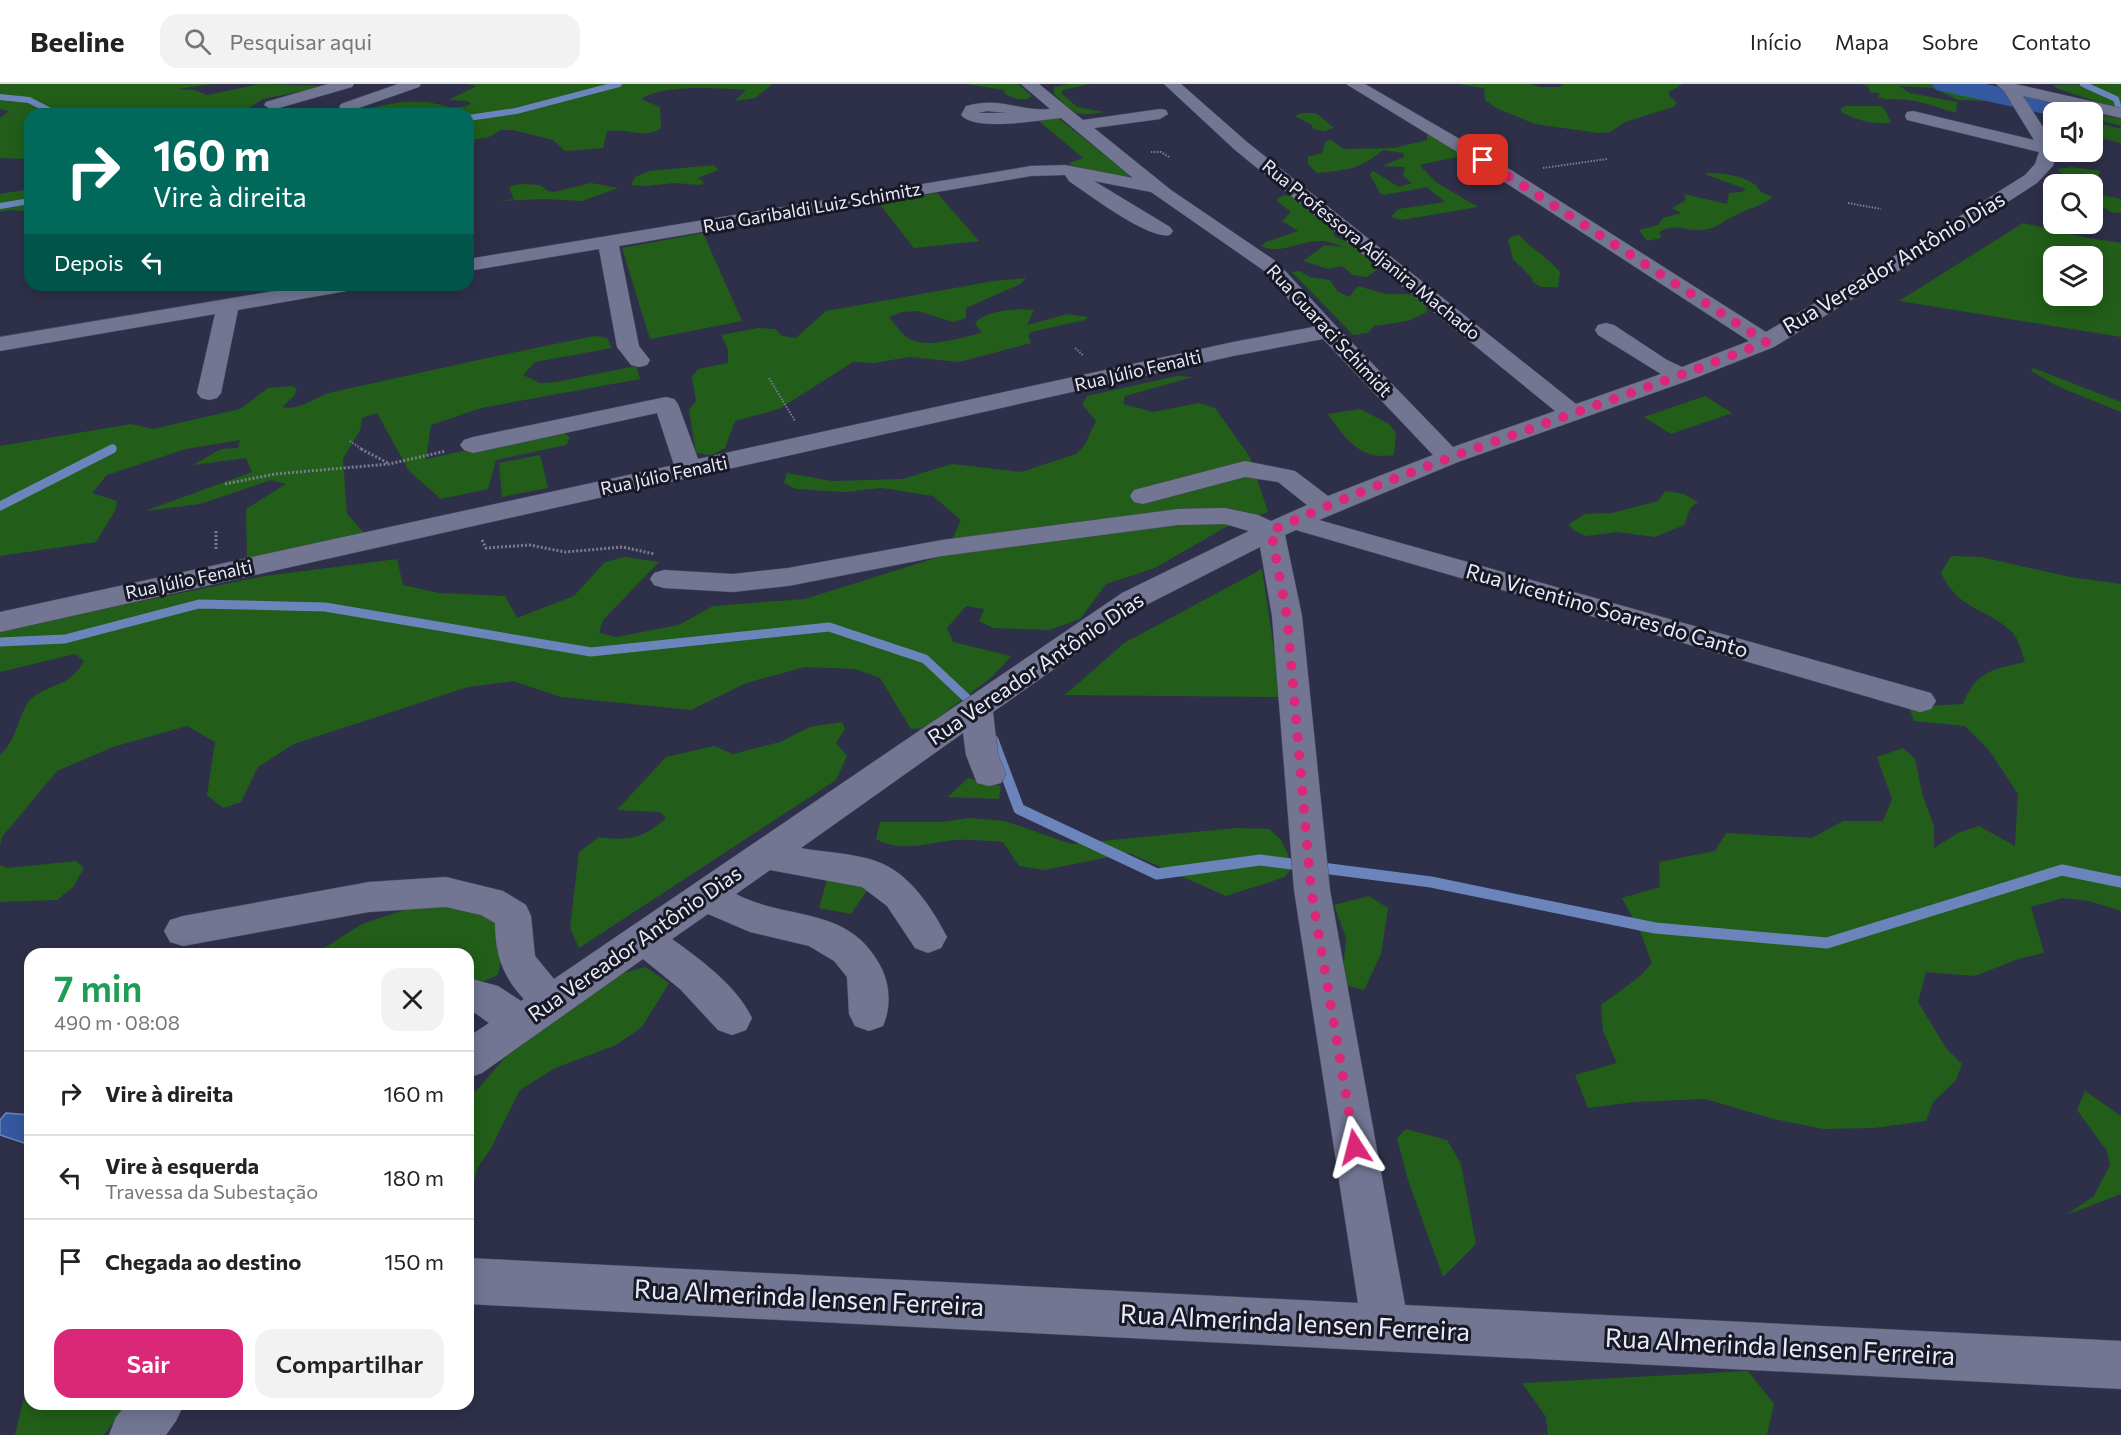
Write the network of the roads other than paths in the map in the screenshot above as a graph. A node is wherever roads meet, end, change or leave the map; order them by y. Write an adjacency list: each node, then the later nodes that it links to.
1 (346, 84): 7 (street)
2 (413, 84): 8 (street)
3 (1029, 84): 9 (street, Rua Guaraci Schimidt)
4 (1172, 84): 32 (street, Rua Professora Adjanira Machado)
5 (1354, 84): 27 (street)
6 (2012, 93): 10 (street); 15 (street)
7 (272, 105)
8 (347, 107)
9 (1064, 113): 11 (street); 14 (street, Rua Guaraci Schimidt)
10 (2121, 113)
11 (1030, 114)
12 (1160, 114): 14 (street)
13 (1913, 116): 16 (street)
14 (1080, 125): 19 (street, Rua Guaraci Schimidt)
15 (2043, 142)
16 (2043, 149)
17 (2045, 162): 27 (street, Rua Vereador Antônio Dias)
18 (1065, 170): 19 (street, Rua Garibaldi Luiz Schimitz); 20 (street); 21 (street, Rua Garibaldi Luiz Schimitz)
19 (1157, 188): 26 (street, Rua Guaraci Schimidt)
20 (1163, 231)
21 (608, 243): 22 (street, Rua Garibaldi Luiz Schimitz); 29 (street)
22 (474, 265)
23 (309, 291): 24 (street)
24 (228, 304): 28 (street); 31 (street)
25 (1606, 330): 30 (street)
26 (1328, 331): 34 (street, Rua Guaraci Schimidt); 35 (street, Rua Júlio Fenalti)
27 (1766, 342): 30 (street, Rua Vereador Antônio Dias)
28 (0, 344)
29 (639, 360)
30 (1682, 375): 32 (street, Rua Vereador Antônio Dias)
31 (209, 393)
32 (1573, 414): 34 (street, Rua Vereador Antônio Dias)
33 (473, 445): 35 (street)
34 (1449, 457): 37 (street, Rua Vereador Antônio Dias)
35 (689, 470): 40 (street, Rua Júlio Fenalti)
36 (1143, 496): 37 (street)
37 (1325, 507): 38 (street, Rua Vereador Antônio Dias)
38 (1282, 526): 39 (street, Rua Vicentino Soares do Canto); 41 (street, Rua Vicentino Soares do Canto); 42 (street, Rua Vereador Antônio Dias); 55 (street)
39 (671, 580)
40 (0, 622)
41 (1920, 701)
42 (977, 708): 43 (street); 44 (street, Rua Vereador Antônio Dias)
43 (989, 774)
44 (764, 855): 45 (street, Rua Vereador Antônio Dias); 47 (street)
45 (706, 896): 48 (street, Rua Vereador Antônio Dias); 51 (street)
46 (183, 931): 50 (street)
47 (928, 937)
48 (644, 938): 50 (street, Rua Vereador Antônio Dias); 52 (street)
49 (474, 996): 50 (street)
50 (536, 1012): 53 (street, Rua Vereador Antônio Dias)
51 (869, 1014)
52 (732, 1018)
53 (474, 1056)
54 (474, 1281): 55 (street, Rua Almerinda Iensen Ferreira)
55 (1386, 1327): 56 (street, Rua Almerinda Iensen Ferreira)
56 (2121, 1365)
57 (154, 1410): 58 (street)
58 (134, 1435)

